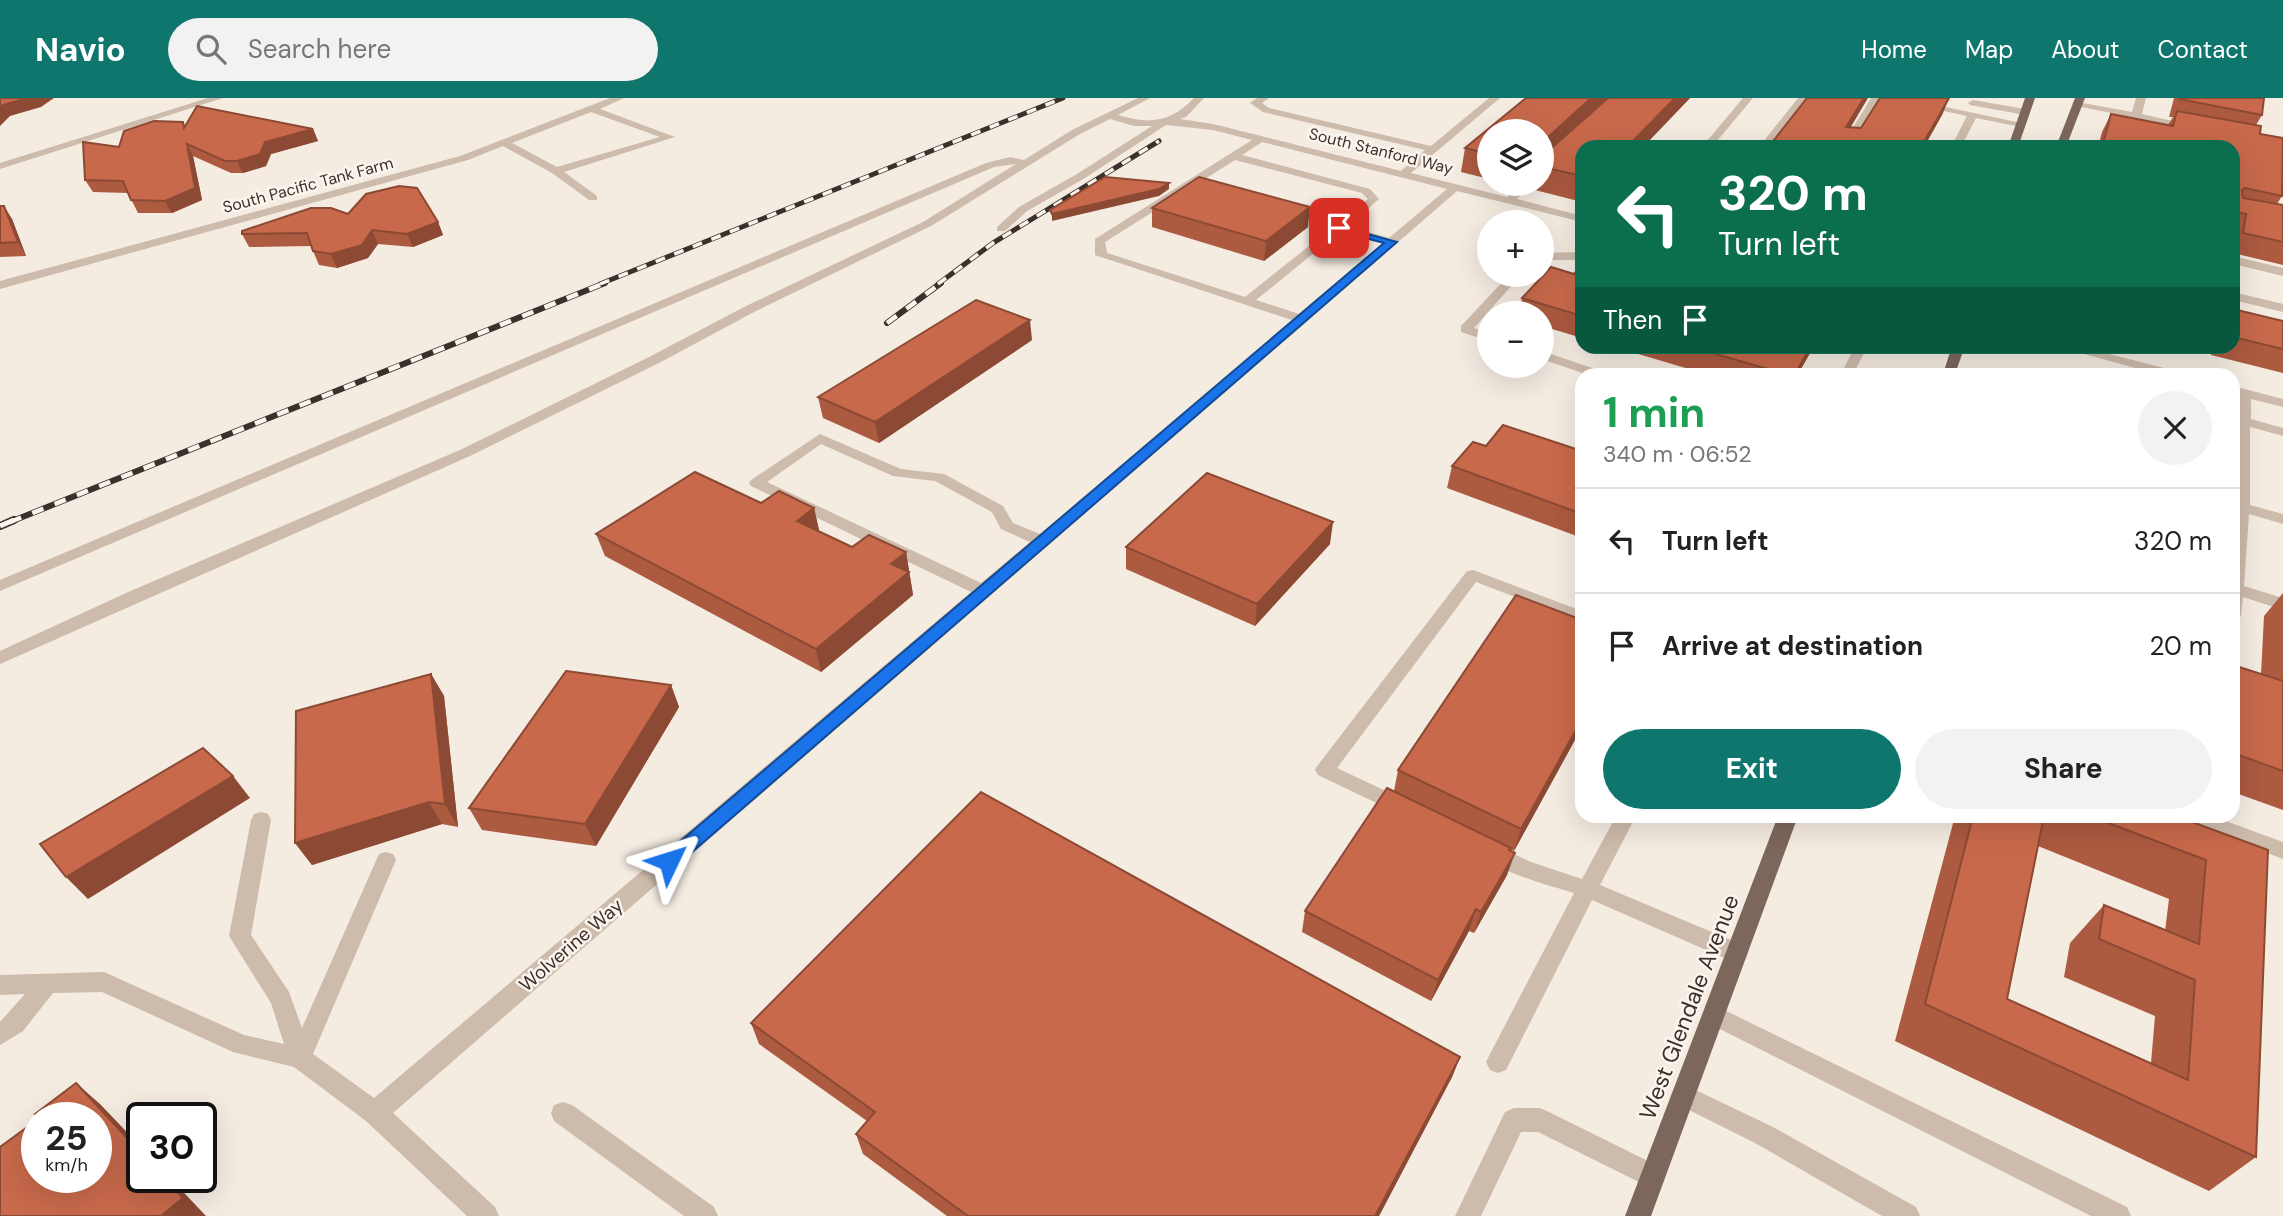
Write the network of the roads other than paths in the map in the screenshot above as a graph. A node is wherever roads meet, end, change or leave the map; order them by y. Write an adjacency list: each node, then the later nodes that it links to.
1 (218, 98): 35 (street)
2 (619, 98): 16 (street, South Pacific Tank Farm)
3 (1145, 98): 19 (street)
4 (1199, 98): 21 (street)
5 (1264, 98): 32 (street)
6 (1495, 98): 32 (street)
7 (1748, 98): 25 (street)
8 (1803, 98): 26 (street)
9 (1876, 98): 27 (street)
10 (1889, 98): 18 (street)
11 (1944, 98): 14 (street)
12 (2030, 98): 17 (main road)
13 (2141, 98): 20 (street)
14 (1984, 101): 17 (street)
15 (2079, 102): 20 (street); 30 (main road)
16 (591, 109): 31 (street, South Pacific Tank Farm); 36 (street)
17 (2025, 112): 22 (main road)
18 (1973, 115): 22 (street); 28 (street)
19 (1111, 116): 21 (street, South Stanford Way); 34 (street)
20 (2136, 117): 23 (street)
21 (1164, 122): 24 (street, South Stanford Way); 44 (street)
22 (2021, 124): 29 (main road)
23 (2203, 129)
24 (1260, 139): 33 (street); 37 (street, South Stanford Way)
25 (1713, 140)
26 (1770, 140)
27 (1850, 140)
28 (1960, 140)
29 (2015, 140)
30 (2064, 140)
31 (505, 142): 36 (street); 50 (street, South Pacific Tank Farm)
32 (1433, 149): 37 (street)
33 (1233, 156): 43 (street); 53 (street)
34 (1026, 163): 71 (street); 76 (street)
35 (0, 166)
36 (556, 171): 40 (street)
37 (1403, 174): 38 (street, South Stanford Way)
38 (1455, 187): 41 (street, South Stanford Way); 45 (street, Wolverine Way)
39 (1514, 196): 41 (street)
40 (593, 198)
41 (1509, 201): 42 (street, South Stanford Way)
42 (1575, 217)
43 (1339, 228): 45 (street); 53 (street)
44 (1002, 229)
45 (1392, 242): 57 (street, Wolverine Way)
46 (1575, 256): 47 (street)
47 (1554, 257)
48 (2240, 262): 49 (street)
49 (2283, 272)
50 (0, 285)
51 (1504, 287): 54 (street)
52 (2240, 298): 55 (street)
53 (1247, 301): 57 (street)
54 (1491, 301)
55 (2283, 308)
56 (1477, 317): 58 (street)
57 (1302, 319): 70 (street, Wolverine Way)
58 (1477, 333)
59 (2092, 354): 62 (street)
60 (1554, 359): 61 (street)
61 (1579, 368)
62 (2147, 368)
63 (2240, 392): 64 (street)
64 (2283, 403)
65 (2240, 430): 66 (street); 67 (street)
66 (2283, 432)
67 (2241, 508): 68 (street); 69 (street)
68 (2283, 519)
69 (2240, 522)
70 (1043, 541): 72 (street, Wolverine Way); 72 (street)
71 (0, 586)
72 (984, 591): 94 (street, Wolverine Way)
73 (2240, 591): 74 (street)
74 (2283, 604)
75 (1575, 614): 77 (street)
76 (0, 658)
77 (1412, 813)
78 (261, 820): 91 (street)
79 (1622, 823): 85 (street)
80 (1785, 823): 86 (main road, West Glendale Avenue)
81 (2210, 823): 83 (street)
82 (1475, 843): 85 (street)
83 (2283, 851)
84 (386, 860): 91 (street)
85 (1587, 888): 86 (street); 92 (street)
86 (1737, 953): 89 (main road, West Glendale Avenue)
87 (48, 983): 88 (street); 90 (street); 91 (street)
88 (0, 985)
89 (1714, 1015): 93 (main road, West Glendale Avenue); 103 (street)
90 (0, 1035)
91 (300, 1058): 94 (street)
92 (1497, 1062)
93 (1684, 1095): 96 (main road, West Glendale Avenue); 97 (street)
94 (375, 1113): 98 (street)
95 (564, 1113): 99 (street)
96 (1653, 1177): 100 (street); 101 (main road, West Glendale Avenue)
97 (1880, 1209): 102 (street)
98 (486, 1216)
99 (705, 1216)
100 (1468, 1216)
101 (1638, 1216)
102 (1907, 1216)
103 (2118, 1216)

